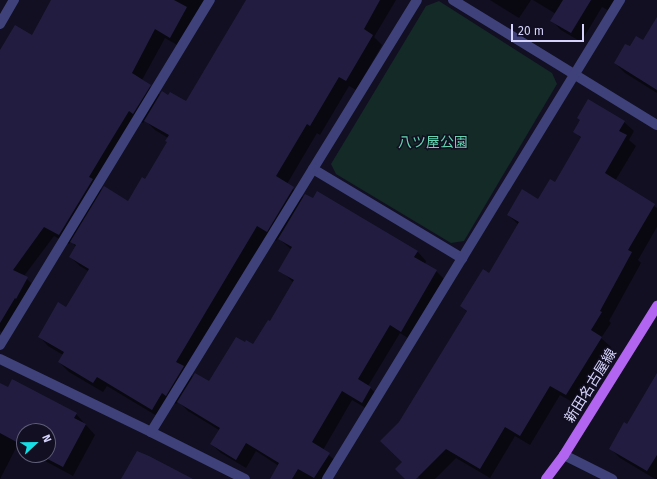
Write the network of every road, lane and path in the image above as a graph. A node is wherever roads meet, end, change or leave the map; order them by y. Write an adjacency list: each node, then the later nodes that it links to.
1 (14, 0): 6 (street)
2 (210, 0): 12 (street)
3 (417, 0): 9 (street)
4 (453, 0): 7 (street)
5 (620, 0): 7 (street)
6 (0, 24)
7 (575, 74): 8 (street); 10 (street)
8 (657, 125)
9 (314, 169): 10 (street); 14 (street)
10 (462, 258): 17 (street)
11 (657, 306): 15 (main road, 新田名古屋線)
12 (0, 345)
13 (0, 359): 14 (street)
14 (151, 432): 16 (street)
15 (564, 455): 18 (main road, 新田名古屋線); 19 (street)
16 (245, 479)
17 (327, 479)
18 (546, 479)
19 (612, 479)

